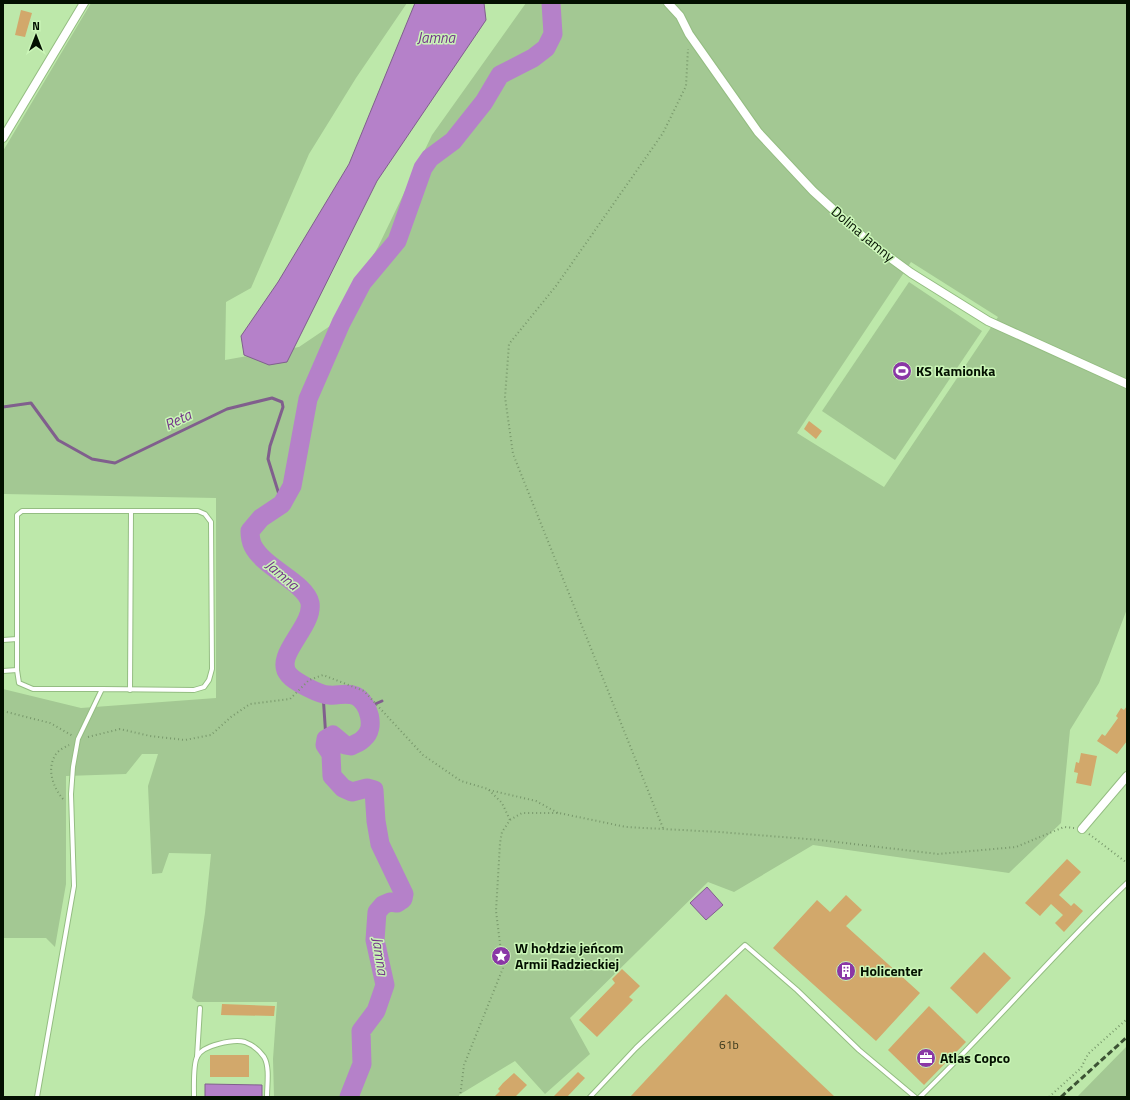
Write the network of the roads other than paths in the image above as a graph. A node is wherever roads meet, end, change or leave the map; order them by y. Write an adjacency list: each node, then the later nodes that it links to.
1 (84, 3): 3 (street)
2 (668, 3): 4 (street, Dolina Jamny)
3 (3, 138)
4 (1127, 384)
5 (131, 511): 6 (lane); 11 (lane); 11 (lane)
6 (17, 639): 7 (lane); 8 (lane)
7 (3, 640)
8 (17, 670): 9 (lane); 10 (lane)
9 (3, 671)
10 (102, 689): 11 (lane); 17 (lane)
11 (130, 690)
12 (1127, 776): 13 (street)
13 (1082, 829)
14 (1127, 883): 22 (lane)
15 (200, 1008): 16 (lane)
16 (197, 1057): 18 (lane); 19 (lane)
17 (37, 1097)
18 (194, 1097)
19 (267, 1097)
20 (590, 1097): 21 (lane)
21 (915, 1097)
22 (920, 1097)

